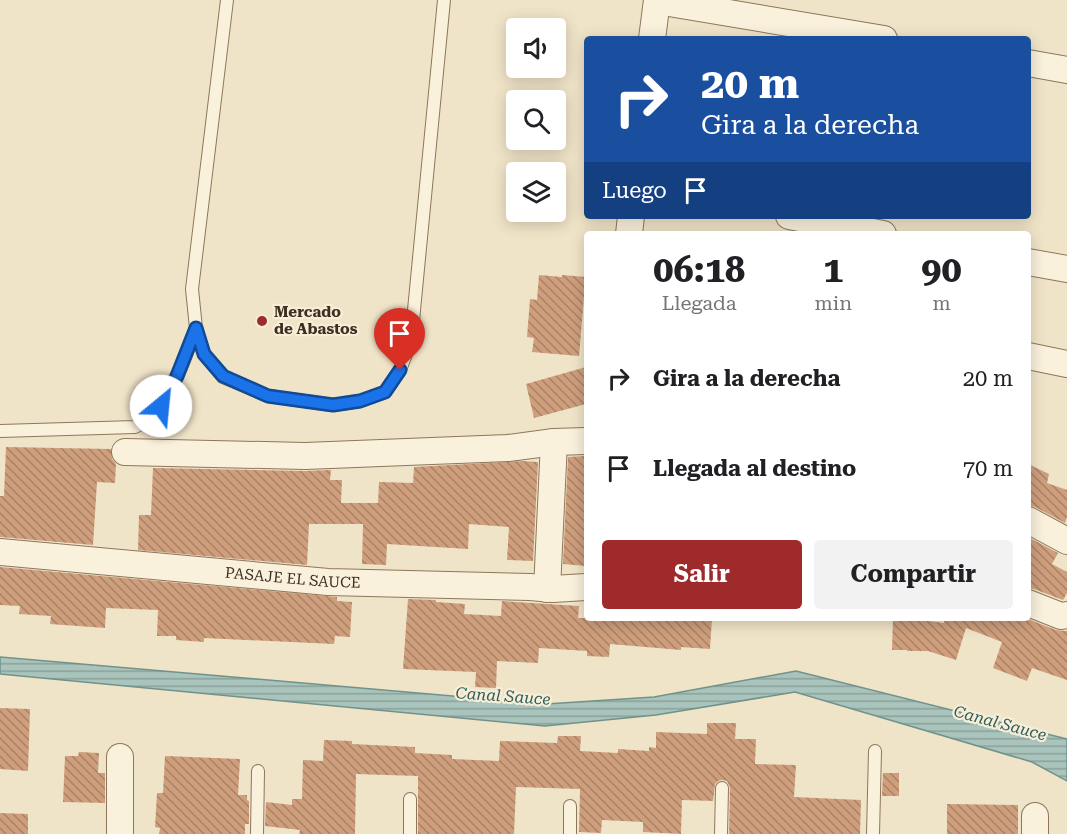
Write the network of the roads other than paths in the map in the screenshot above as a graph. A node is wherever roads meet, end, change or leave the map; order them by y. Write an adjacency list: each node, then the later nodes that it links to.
1 (227, 0): 12 (lane)
2 (444, 0): 12 (lane)
3 (657, 1): 4 (street); 5 (street)
4 (652, 36)
5 (866, 36)
6 (1031, 64): 7 (street)
7 (1067, 70)
8 (805, 219): 9 (street)
9 (867, 231)
10 (1031, 263): 11 (street)
11 (1067, 269)
12 (196, 328): 15 (lane)
13 (1031, 357): 14 (street)
14 (1067, 364)
15 (0, 431)
16 (584, 441): 17 (street)
17 (554, 442): 18 (street); 23 (street)
18 (125, 452)
19 (1031, 522): 20 (street)
20 (1067, 540)
21 (0, 552): 23 (street, PASAJE EL SAUCE)
22 (584, 587): 23 (street, PASAJE EL SAUCE)
23 (547, 589)
24 (1031, 604): 25 (street)
25 (1067, 615)
26 (875, 751): 37 (lane)
27 (120, 757): 32 (street)
28 (258, 771): 33 (lane)
29 (722, 788): 36 (lane)
30 (410, 800): 34 (lane)
31 (570, 806): 35 (lane)
32 (120, 834)
33 (257, 834)
34 (410, 834)
35 (570, 834)
36 (721, 834)
37 (873, 834)

